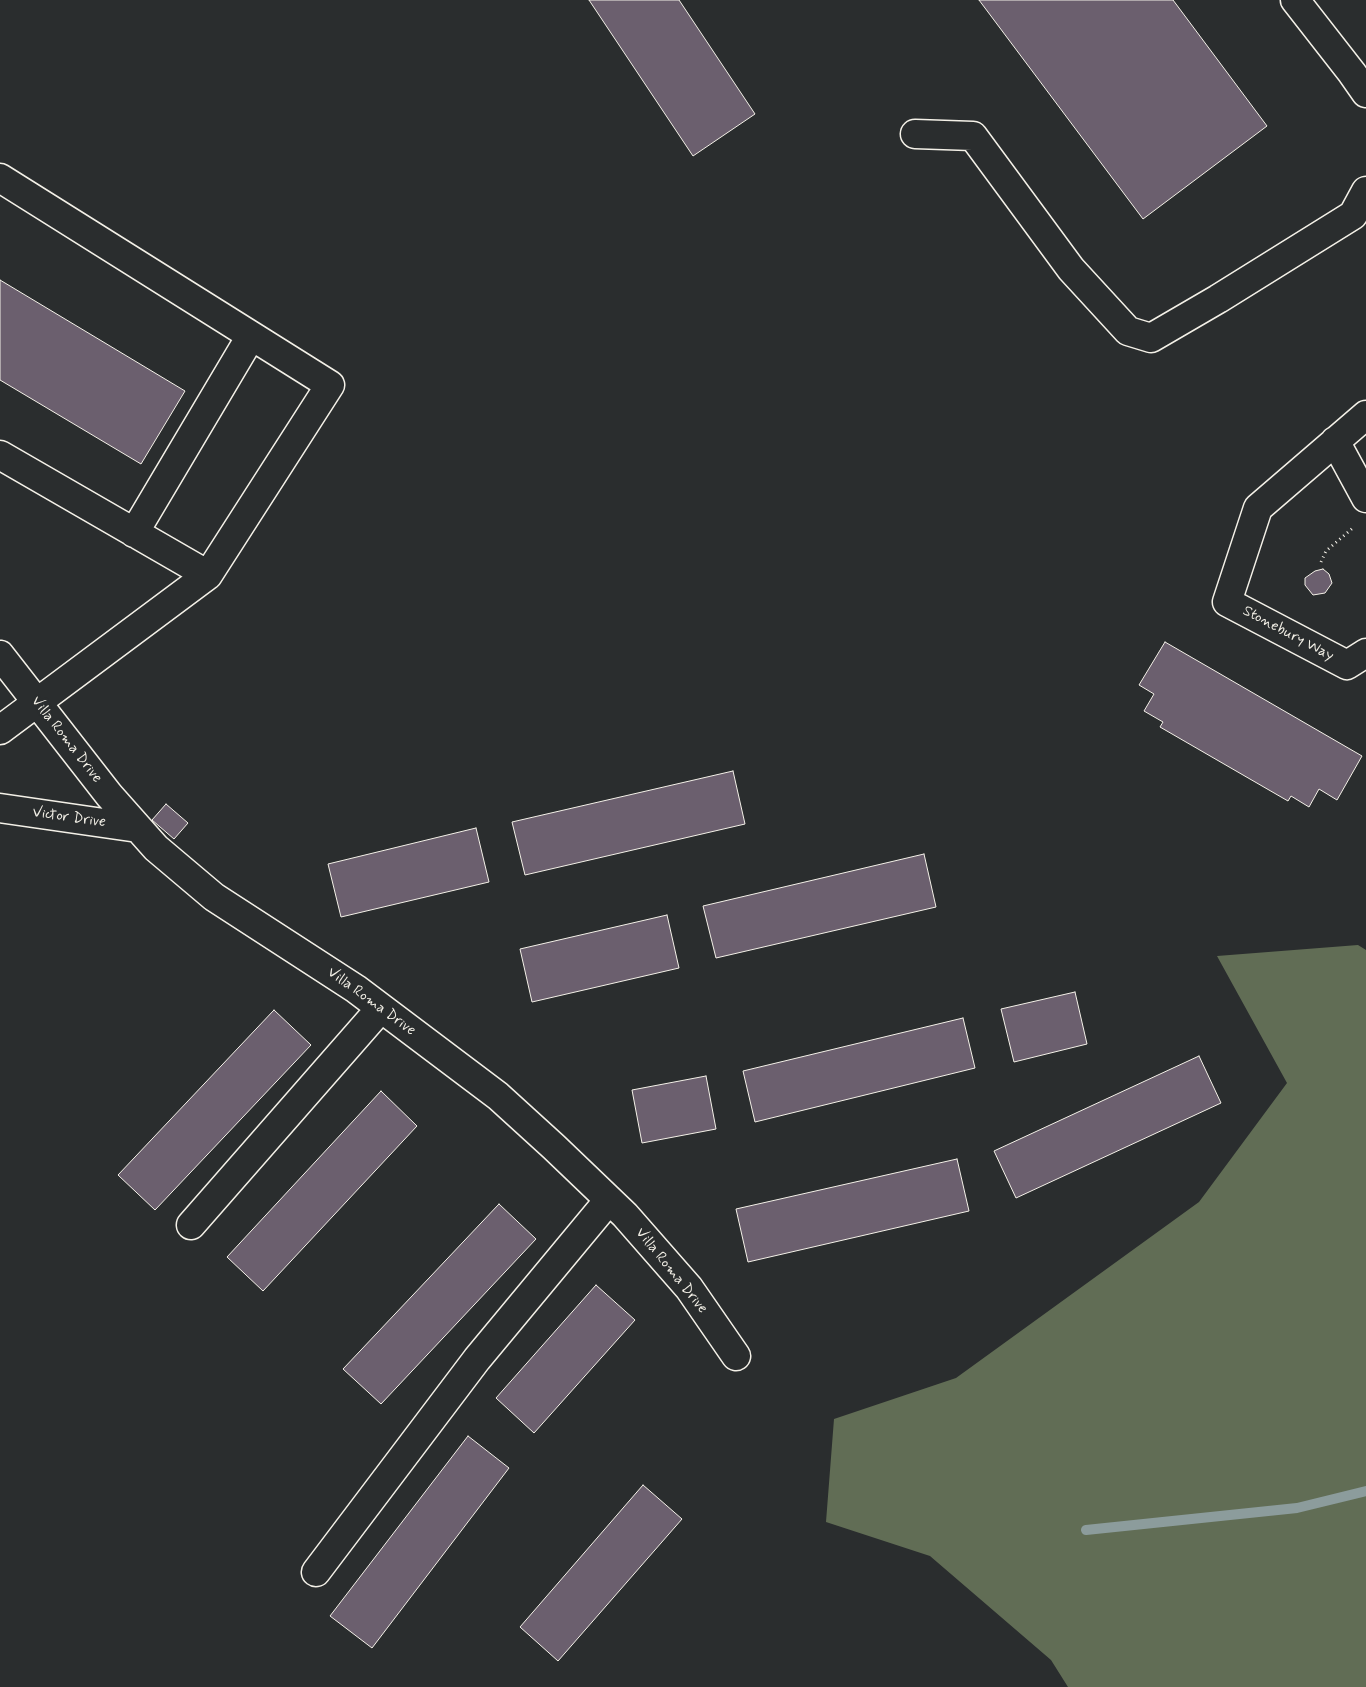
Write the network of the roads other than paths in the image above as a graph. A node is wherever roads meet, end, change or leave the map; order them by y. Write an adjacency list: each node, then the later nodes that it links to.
1 (1295, 0): 2 (street)
2 (1366, 94)
3 (915, 134): 5 (street)
4 (0, 178): 6 (street)
5 (1366, 191)
6 (251, 336): 11 (street); 12 (street)
7 (1366, 415): 8 (street, Stonebury Way)
8 (1335, 441): 10 (street); 13 (street, Stonebury Way)
9 (0, 456): 11 (street)
10 (1366, 498)
11 (134, 533): 12 (street)
12 (208, 575): 15 (street)
13 (1366, 653)
14 (0, 655): 15 (street, Villa Roma Drive)
15 (36, 703): 16 (street); 18 (street, Villa Roma Drive)
16 (0, 730)
17 (0, 808): 18 (street, Victor Drive)
18 (138, 828): 19 (street, Villa Roma Drive)
19 (382, 1008): 20 (street, Villa Roma Drive); 21 (street)
20 (609, 1200): 22 (street, Villa Roma Drive); 23 (street)
21 (191, 1225)
22 (736, 1356)
23 (316, 1572)

